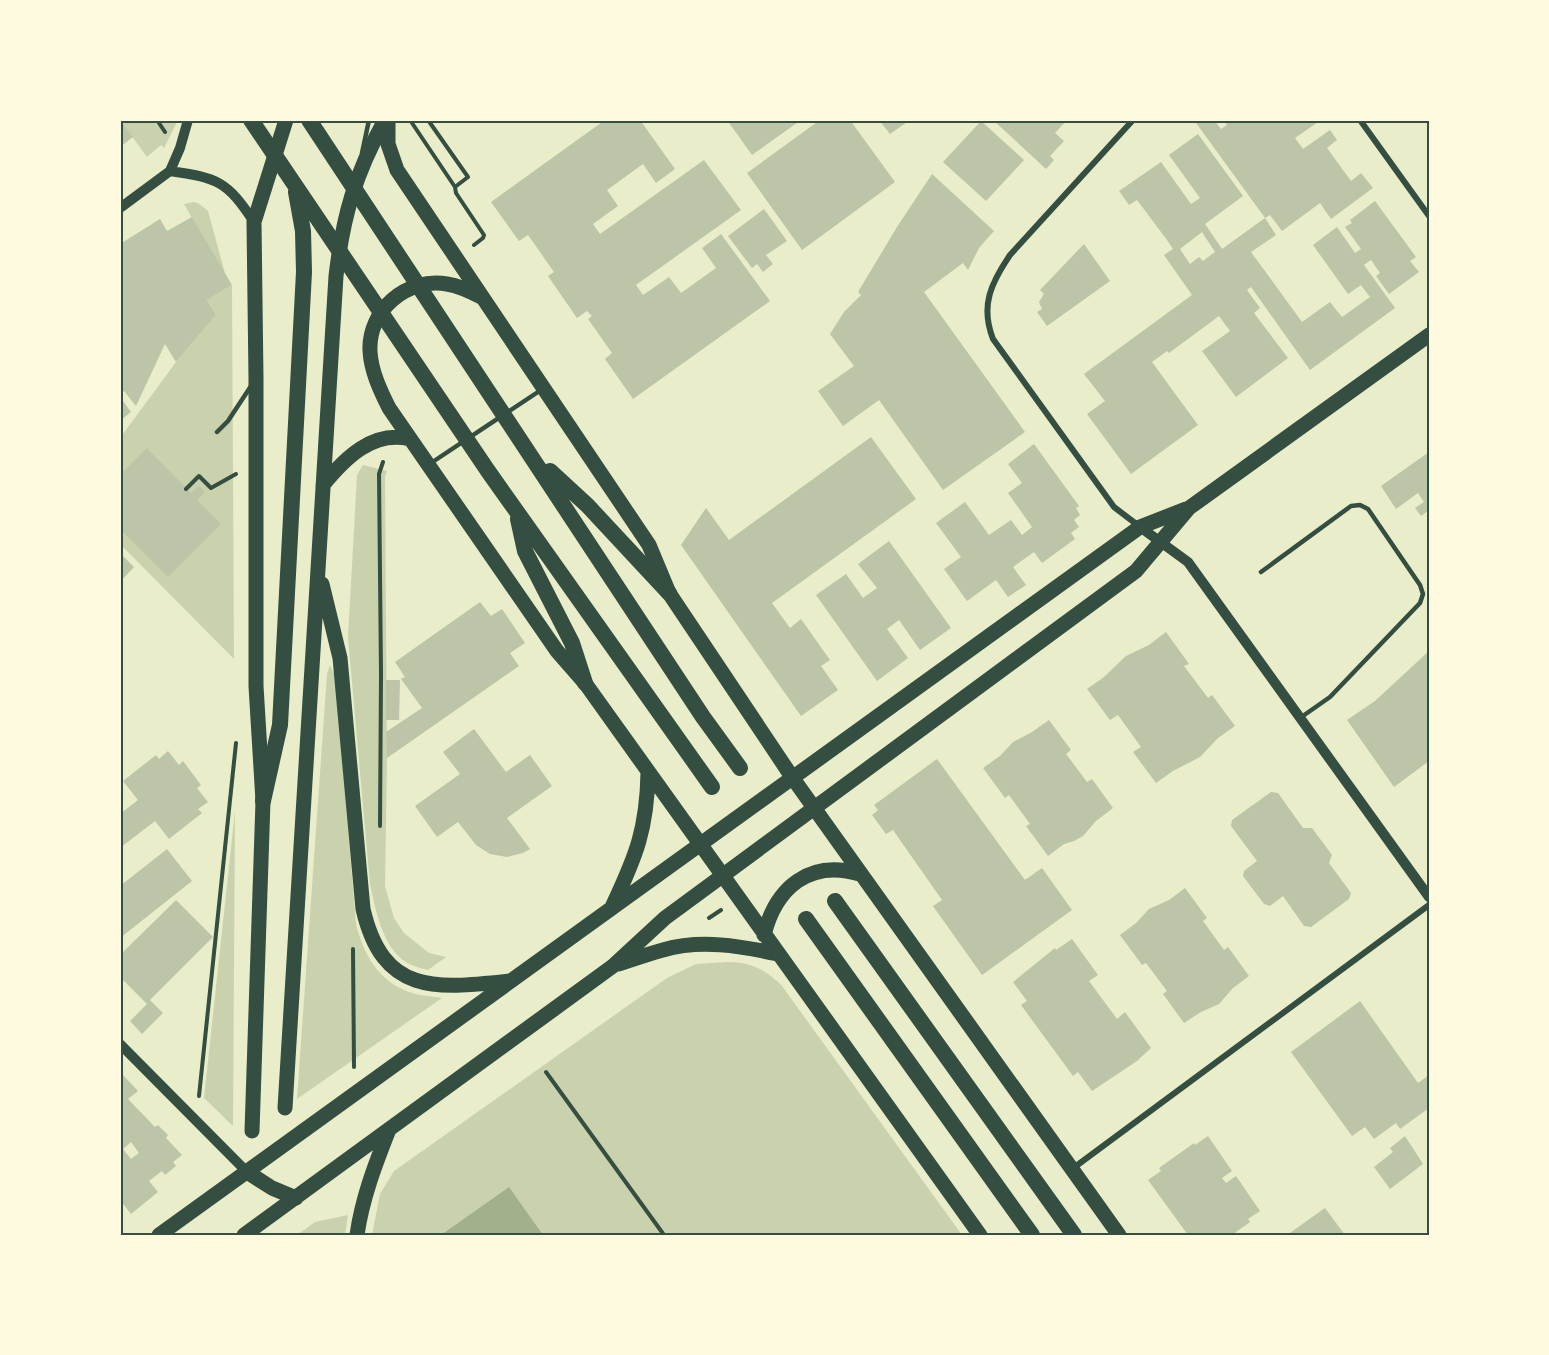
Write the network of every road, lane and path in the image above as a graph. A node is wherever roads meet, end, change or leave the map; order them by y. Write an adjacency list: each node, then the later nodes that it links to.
1 (157, 120): 12 (path)
2 (188, 120): 13 (street)
3 (251, 120): 15 (highway)
4 (286, 120): 19 (main road)
5 (309, 120): 27 (highway)
6 (369, 120): 14 (lane)
7 (387, 120): 14 (main road); 21 (main road)
8 (410, 120): 16 (path)
9 (428, 120): 16 (path)
10 (1133, 120): 35 (street)
11 (1360, 120): 18 (street)
12 (168, 137)
13 (170, 171): 17 (street); 19 (street)
14 (356, 179): 31 (main road)
15 (295, 186): 34 (highway); 47 (highway)
16 (455, 187): 20 (path)
17 (120, 208)
18 (1429, 216)
19 (254, 222): 23 (main road)
20 (484, 235)
21 (483, 299): 24 (main road); 26 (main road)
22 (1429, 335): 33 (main road)
23 (256, 379): 25 (lane); 47 (main road)
24 (543, 388): 29 (lane); 39 (main road)
25 (217, 432)
26 (411, 439): 29 (main road); 31 (main road)
27 (532, 454): 39 (highway); 43 (highway)
28 (387, 456): 49 (path)
29 (428, 465): 40 (main road)
30 (236, 474): 32 (path)
31 (323, 485): 37 (main road)
32 (186, 489)
33 (1189, 508): 35 (main road); 36 (main road)
34 (516, 513): 40 (highway); 46 (highway)
35 (1140, 527): 36 (street); 45 (main road)
36 (1160, 542): 41 (street); 48 (main road)
37 (319, 569): 62 (main road); 70 (main road)
38 (1261, 572): 41 (lane)
39 (669, 593): 45 (main road)
40 (585, 683): 44 (main road)
41 (1300, 718): 53 (street)
42 (236, 742): 71 (path)
43 (740, 768)
44 (648, 773): 50 (main road); 56 (main road)
45 (792, 777): 48 (main road); 50 (main road)
46 (712, 788)
47 (263, 801): 72 (main road)
48 (814, 808): 51 (main road); 52 (main road)
49 (380, 838)
50 (699, 844): 52 (main road); 56 (main road)
51 (860, 874): 63 (main road); 74 (main road)
52 (722, 876): 63 (main road); 65 (main road)
53 (1429, 897)
54 (835, 901): 83 (highway)
55 (1429, 905): 74 (street)
56 (611, 908): 66 (main road)
57 (703, 909): 59 (path)
58 (721, 910): 59 (path)
59 (709, 918): 61 (path)
60 (806, 919): 82 (highway)
61 (716, 926)
62 (370, 935): 66 (main road); 69 (path)
63 (764, 935): 64 (main road)
64 (778, 954): 65 (main road); 81 (main road)
65 (613, 966): 73 (main road)
66 (511, 981): 69 (main road)
67 (120, 1044): 71 (street)
68 (546, 1072): 80 (path)
69 (354, 1095): 75 (main road)
70 (285, 1108)
71 (190, 1113): 75 (street)
72 (252, 1131)
73 (388, 1131): 76 (main road); 79 (main road)
74 (1072, 1169): 84 (main road)
75 (247, 1172): 76 (main road); 77 (main road)
76 (298, 1197): 78 (main road)
77 (159, 1235)
78 (244, 1235)
79 (357, 1235)
80 (664, 1235)
81 (980, 1235)
82 (1032, 1235)
83 (1074, 1235)
84 (1119, 1235)

